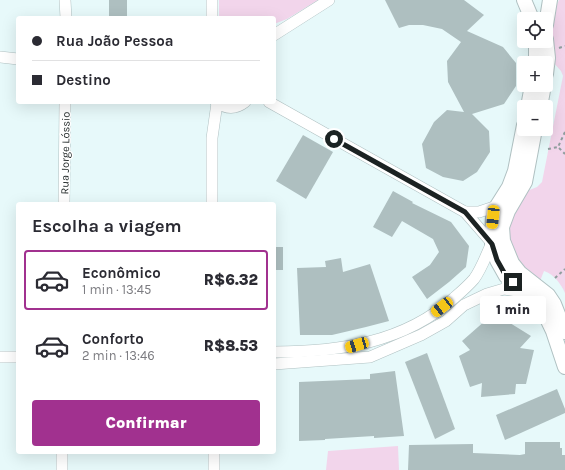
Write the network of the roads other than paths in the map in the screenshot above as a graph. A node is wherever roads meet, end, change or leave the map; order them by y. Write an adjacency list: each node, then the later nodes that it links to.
1 (66, 0): 8 (street)
2 (212, 0): 9 (street)
3 (329, 0): 10 (street)
4 (524, 0): 6 (main road)
5 (550, 0): 7 (main road)
6 (529, 12)
7 (548, 12)
8 (66, 16)
9 (212, 16)
10 (276, 34)
11 (0, 57): 12 (street)
12 (16, 59)
13 (65, 104): 20 (street, Rua Jorge Lóssio)
14 (217, 104): 21 (street)
15 (220, 104): 16 (street)
16 (242, 104)
17 (273, 104): 23 (street)
18 (522, 136): 22 (main road)
19 (534, 136): 26 (main road)
20 (64, 202)
21 (212, 202)
22 (497, 206): 23 (street); 24 (main road)
23 (465, 212): 24 (street)
24 (492, 244): 25 (main road); 27 (street)
25 (525, 292): 31 (street); 33 (main road)
26 (565, 332)
27 (366, 342): 28 (street); 31 (street)
28 (276, 352)
29 (0, 357): 30 (street)
30 (16, 357)
31 (370, 357): 32 (street)
32 (276, 364)
33 (565, 367)
34 (62, 454): 36 (street)
35 (214, 454): 37 (street)
36 (62, 470)
37 (214, 470)

